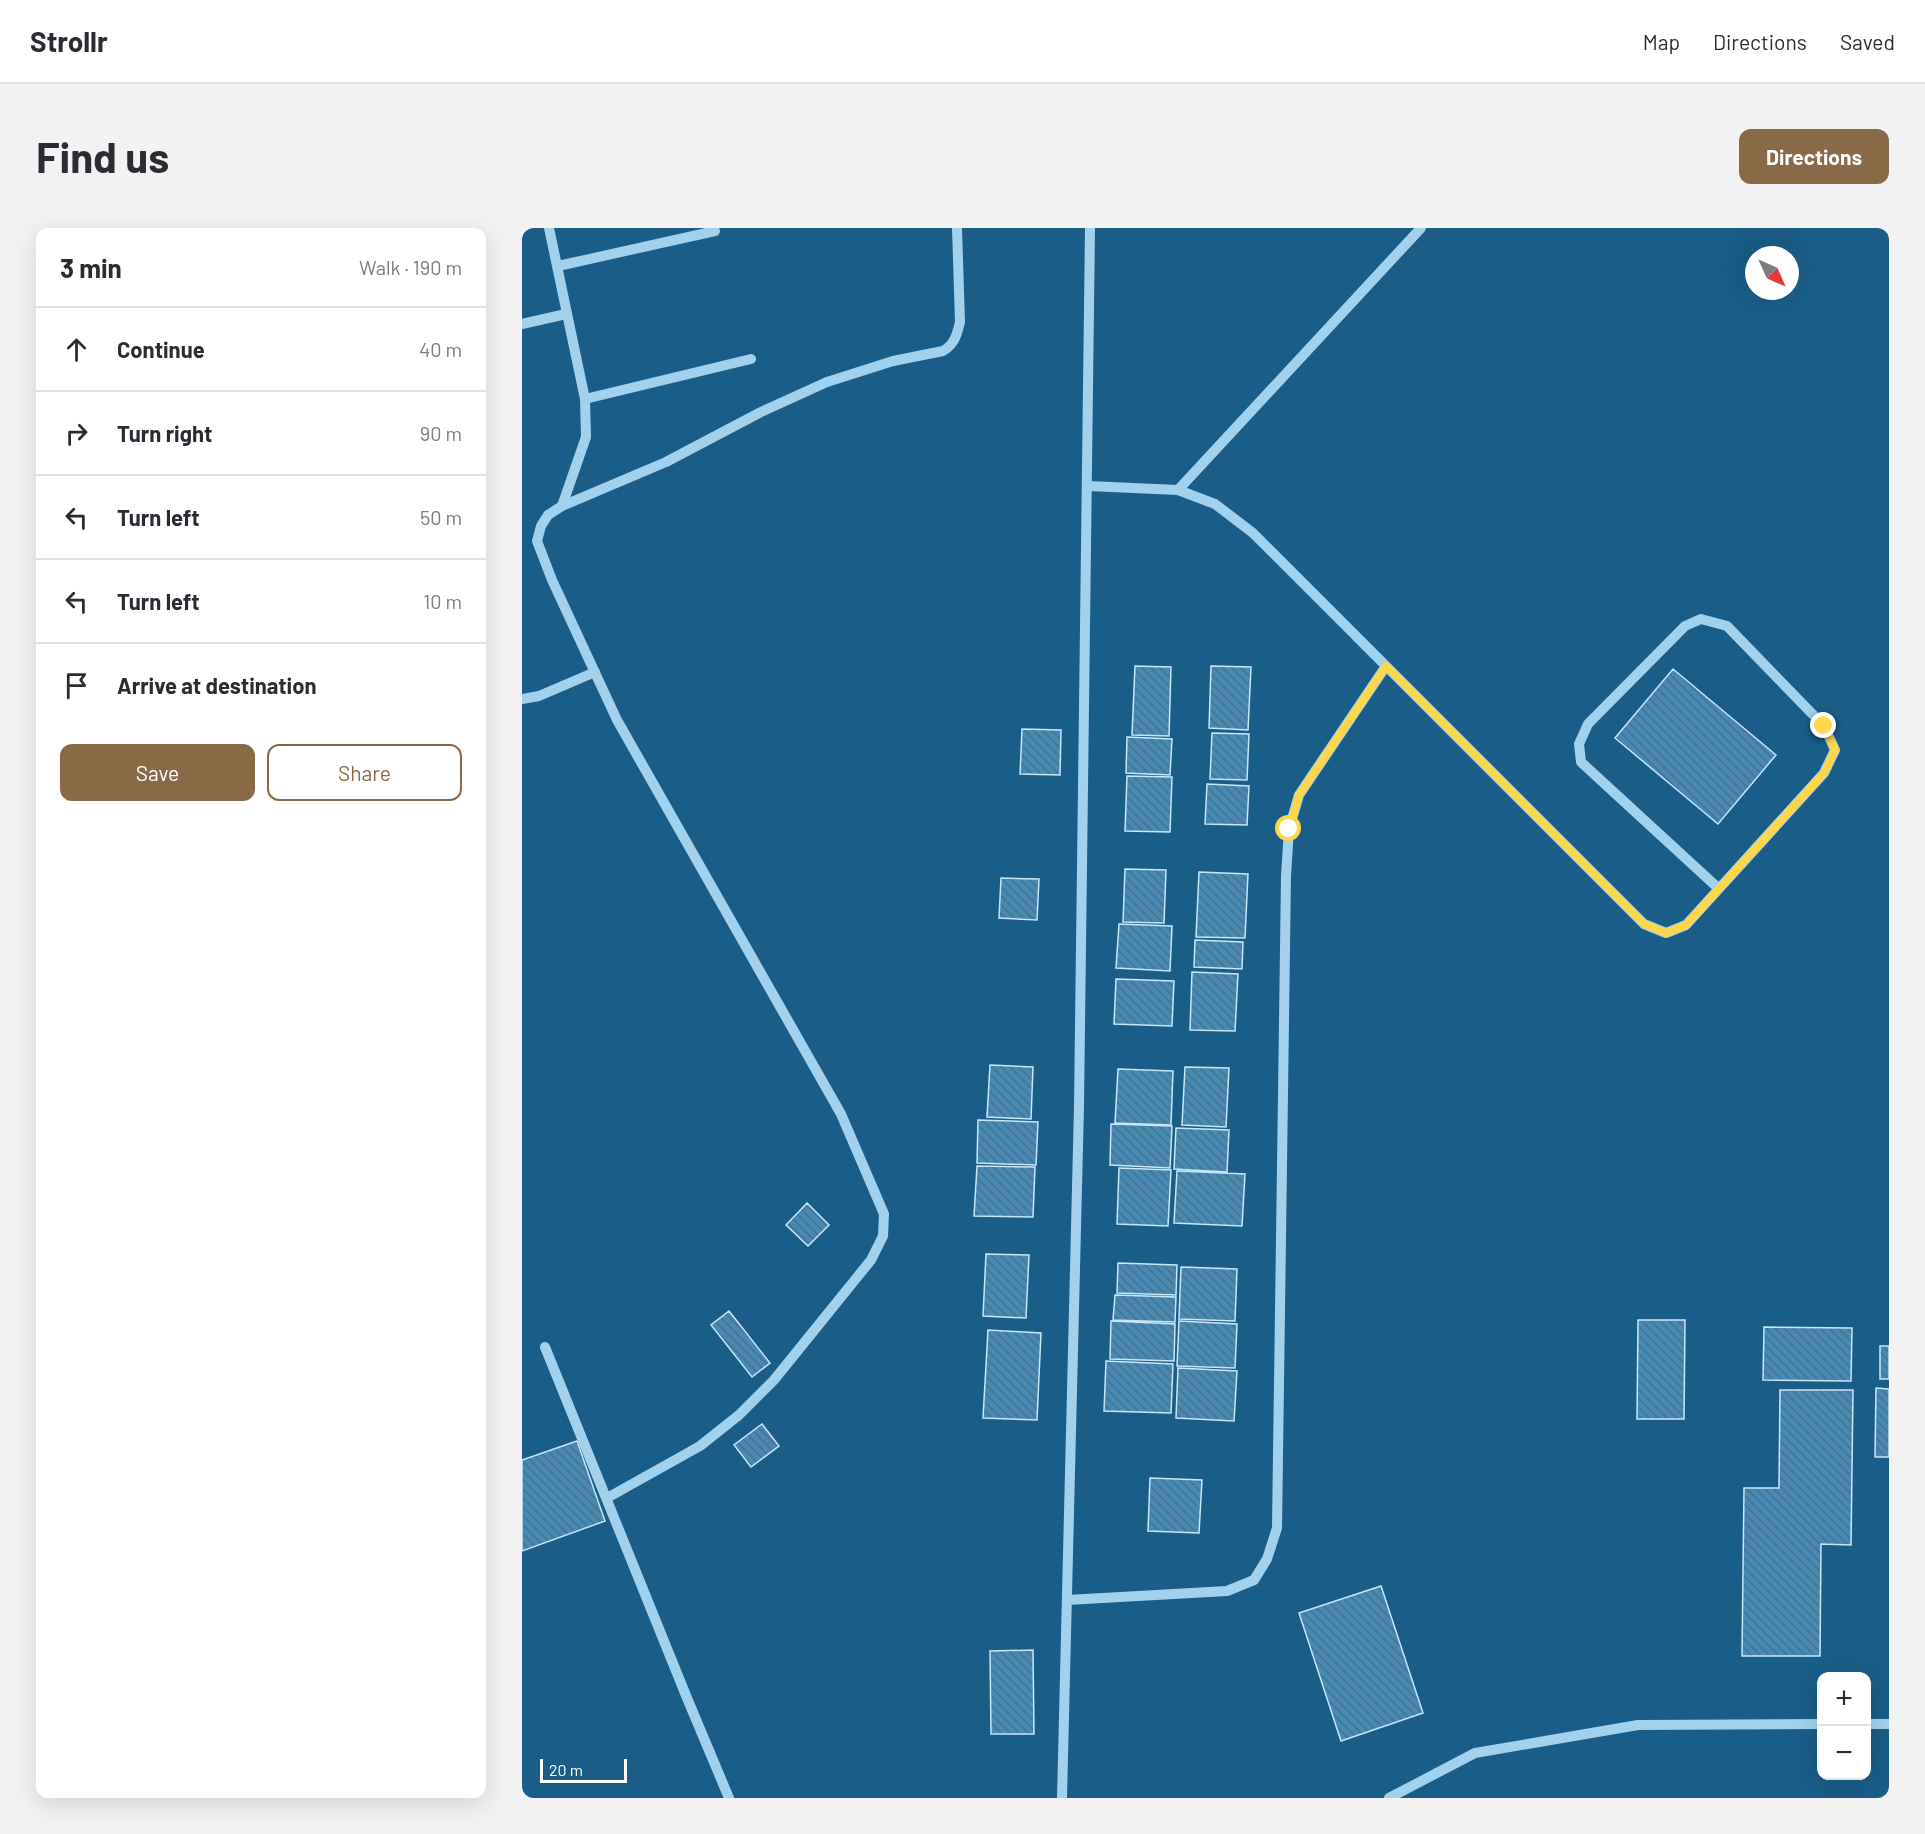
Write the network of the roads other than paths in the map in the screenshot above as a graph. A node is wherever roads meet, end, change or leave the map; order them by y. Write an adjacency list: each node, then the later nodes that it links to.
1 (549, 228): 6 (street)
2 (957, 228): 13 (street)
3 (1090, 228): 11 (street)
4 (1420, 228): 12 (street)
5 (715, 231): 6 (street)
6 (558, 266): 7 (street)
7 (566, 314): 8 (street); 10 (street)
8 (522, 324)
9 (751, 359): 10 (street)
10 (585, 399): 13 (street)
11 (1088, 486): 12 (street); 20 (street)
12 (1178, 490): 14 (street)
13 (562, 506): 15 (street)
14 (1386, 666): 17 (street); 20 (street)
15 (595, 672): 16 (street); 19 (street)
16 (522, 699)
17 (1718, 888): 17 (street)
18 (545, 1347): 19 (street)
19 (607, 1498): 24 (street)
20 (1066, 1600): 25 (street)
21 (1817, 1724): 26 (street)
22 (1871, 1724): 23 (street)
23 (1889, 1724)
24 (729, 1798)
25 (1062, 1798)
26 (1389, 1798)

